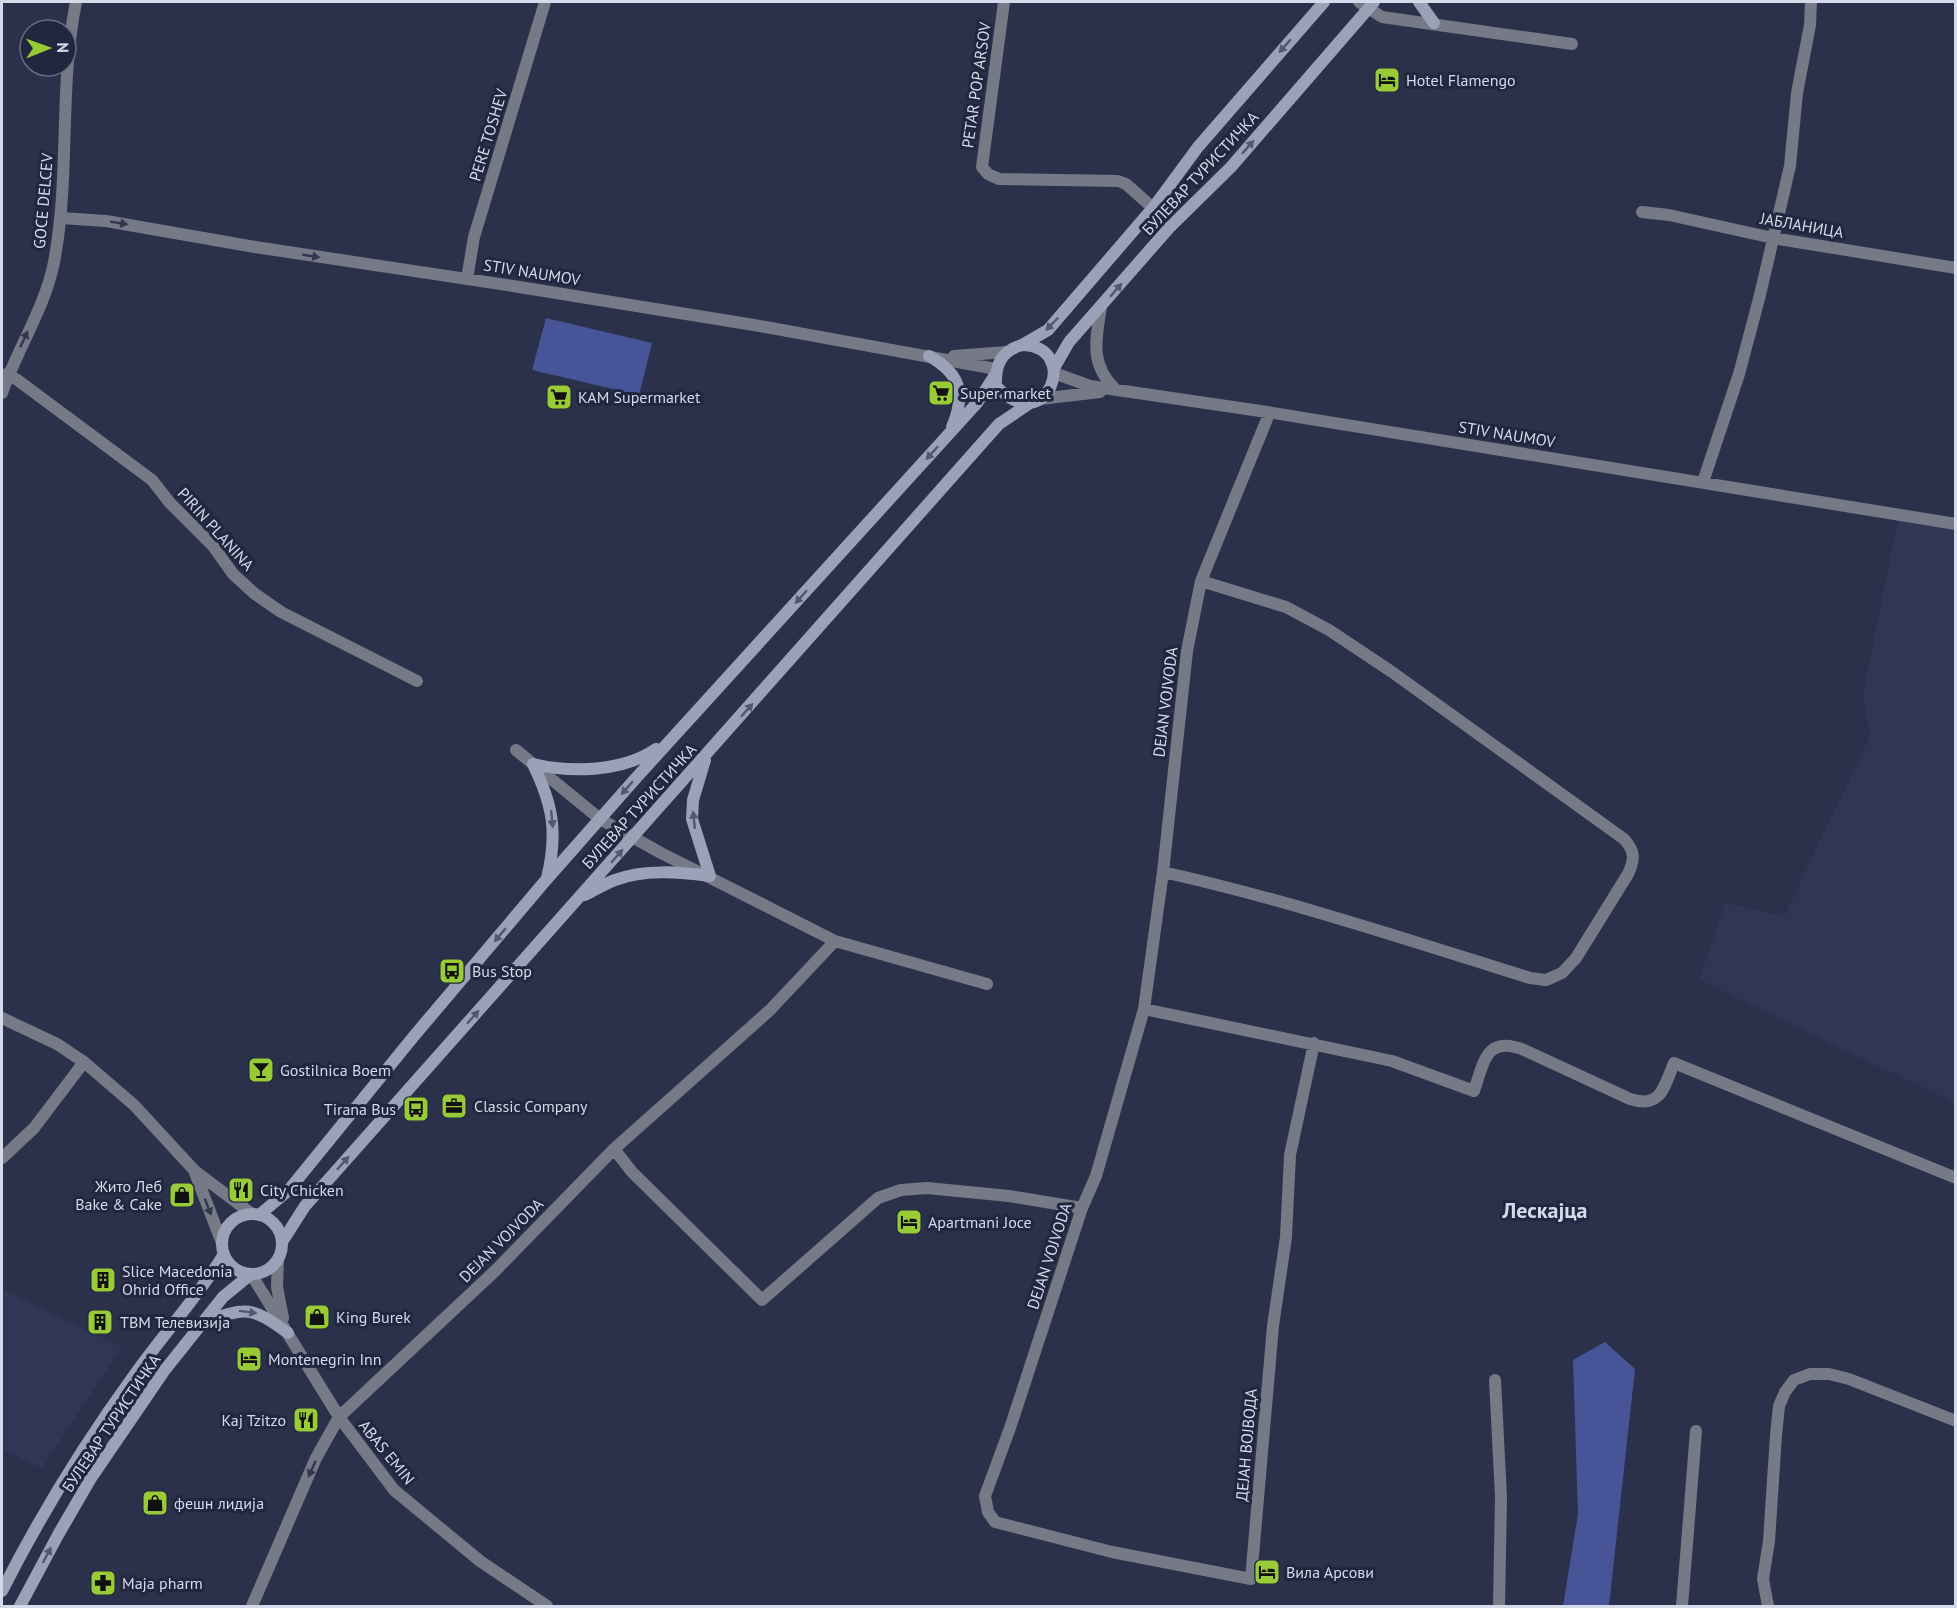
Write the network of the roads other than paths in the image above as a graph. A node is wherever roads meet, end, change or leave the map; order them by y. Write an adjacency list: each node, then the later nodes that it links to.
1 (76, 2): 12 (street, GOCE DELCEV)
2 (545, 2): 15 (street, PERE TOSHEV)
3 (1004, 2): 10 (street, PETAR POP ARSOV)
4 (1324, 2): 10 (main road, БУЛЕВАР ТУРИСТИЧКА, one-way to 10)
5 (1419, 2): 8 (main road)
6 (1810, 2): 13 (street)
7 (1367, 4): 8 (street); 16 (main road, БУЛЕВАР ТУРИСТИЧКА, one-way to 7)
8 (1434, 23): 9 (street)
9 (1572, 44)
10 (1153, 208): 17 (main road, БУЛЕВАР ТУРИСТИЧКА, one-way to 17)
11 (1642, 212): 13 (street, ЈАБЛАНИЦА)
12 (61, 218): 15 (street, STIV NAUMOV, one-way to 15); 22 (street, GOCE DELCEV, one-way to 12)
13 (1773, 238): 14 (street, ЈАБЛАНИЦА); 27 (street)
14 (1956, 268)
15 (467, 279): 19 (street, STIV NAUMOV)
16 (1101, 307): 20 (main road, БУЛЕВАР ТУРИСТИЧКА); 23 (street)
17 (1022, 345): 18 (main road); 20 (main road)
18 (1006, 352): 19 (street); 21 (main road)
19 (929, 356): 21 (street, STIV NAUMOV); 26 (main road)
20 (1054, 371): 23 (street, STIV NAUMOV); 24 (main road)
21 (996, 372): 24 (main road); 26 (main road, БУЛЕВАР ТУРИСТИЧКА)
22 (4, 382): 30 (street, PIRIN PLANINA)
23 (1116, 390): 24 (street); 25 (street, STIV NAUMOV)
24 (1035, 401): 33 (main road, БУЛЕВАР ТУРИСТИЧКА, one-way to 24)
25 (1267, 412): 27 (street, STIV NAUMOV); 29 (street, DEJAN VOJVODA)
26 (948, 436): 31 (main road, БУЛЕВАР ТУРИСТИЧКА, one-way to 31)
27 (1703, 482): 28 (street, STIV NAUMOV)
28 (1956, 524)
29 (1201, 581): 37 (street, DEJAN VOJVODA); 37 (street)
30 (417, 681)
31 (678, 733): 34 (main road); 35 (main road, БУЛЕВАР ТУРИСТИЧКА, one-way to 35)
32 (516, 750): 34 (street)
33 (706, 757): 36 (main road, БУЛЕВАР ТУРИСТИЧКА); 38 (main road, one-way to 33)
34 (533, 764): 35 (street); 39 (main road, one-way to 39)
35 (600, 819): 36 (street); 39 (main road, БУЛЕВАР ТУРИСТИЧКА)
36 (633, 837): 38 (street); 40 (main road, БУЛЕВАР ТУРИСТИЧКА, one-way to 36)
37 (1163, 872): 43 (street, DEJAN VOJVODA)
38 (710, 876): 40 (main road); 41 (street)
39 (546, 880): 52 (main road, БУЛЕВАР ТУРИСТИЧКА, one-way to 52)
40 (576, 900): 53 (main road, БУЛЕВАР ТУРИСТИЧКА, one-way to 40)
41 (835, 940): 42 (street); 47 (street, DEJAN VOJVODA)
42 (987, 984)
43 (1144, 1009): 45 (street); 51 (street, DEJAN VOJVODA)
44 (2, 1018): 46 (street)
45 (1314, 1043): 50 (street); 51 (street, ДЕЈАН ВОЈВОДА)
46 (84, 1062): 48 (street); 49 (street)
47 (614, 1149): 51 (street); 60 (street, DEJAN VOJVODA)
48 (2, 1158)
49 (194, 1170): 52 (street); 54 (street, one-way to 54)
50 (1956, 1179)
51 (1082, 1208)
52 (255, 1214): 53 (main road); 54 (main road)
53 (282, 1242): 55 (main road)
54 (223, 1248): 56 (main road); 63 (main road, БУЛЕВАР ТУРИСТИЧКА)
55 (278, 1260): 56 (main road); 58 (street)
56 (250, 1274): 57 (main road, БУЛЕВАР ТУРИСТИЧКА); 58 (street, ABAS EMIN)
57 (203, 1322): 58 (main road, one-way to 58); 64 (main road, БУЛЕВАР ТУРИСТИЧКА, one-way to 57)
58 (288, 1333): 60 (street, ABAS EMIN)
59 (1495, 1380): 67 (street)
60 (339, 1417): 65 (street, DEJAN VOJVODA, one-way to 65); 66 (street, ABAS EMIN)
61 (1956, 1421): 69 (street)
62 (1696, 1431): 68 (street)
63 (2, 1591)
64 (20, 1606)
65 (252, 1606)
66 (547, 1606)
67 (1499, 1606)
68 (1682, 1606)
69 (1768, 1606)

